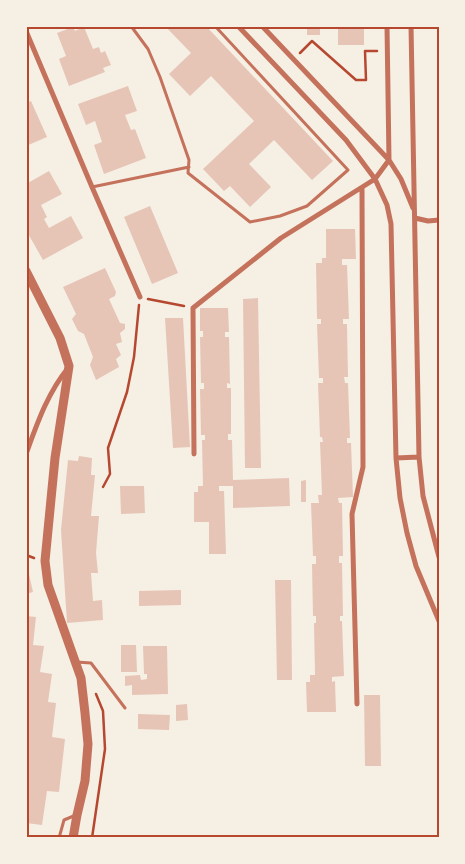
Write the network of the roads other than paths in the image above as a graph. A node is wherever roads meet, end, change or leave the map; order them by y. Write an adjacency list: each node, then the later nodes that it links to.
1 (131, 26): 9 (lane)
2 (215, 26): 9 (lane)
3 (238, 26): 10 (street)
4 (262, 26): 8 (street)
5 (387, 26): 8 (street)
6 (411, 26): 13 (street)
7 (26, 31): 11 (street)
8 (389, 160): 10 (street); 13 (street)
9 (189, 167): 11 (lane)
10 (375, 179): 12 (street); 21 (street)
11 (92, 187): 16 (street)
12 (362, 188): 19 (street); 25 (street)
13 (415, 218): 14 (street); 20 (street)
14 (439, 220)
15 (26, 271): 17 (street)
16 (140, 297)
17 (69, 366): 18 (street); 24 (street)
18 (26, 454)
19 (194, 454)
20 (419, 457): 21 (street); 22 (street)
21 (396, 458): 23 (street)
22 (439, 557)
23 (439, 620)
24 (76, 662): 26 (lane); 27 (street)
25 (357, 704)
26 (125, 708)
27 (76, 815): 28 (lane); 29 (street)
28 (59, 838)
29 (73, 838)

